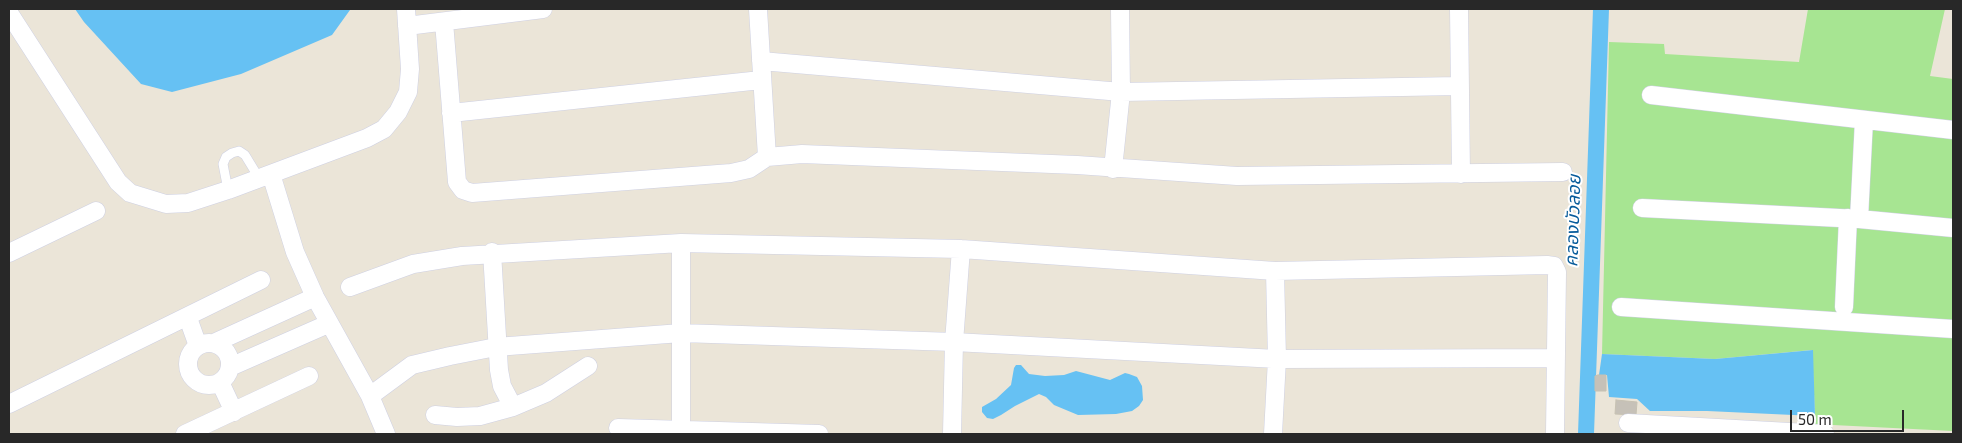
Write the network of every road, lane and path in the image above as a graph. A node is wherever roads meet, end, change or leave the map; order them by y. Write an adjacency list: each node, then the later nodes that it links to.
1 (543, 9): 7 (street)
2 (758, 9): 9 (street)
3 (1120, 9): 12 (street)
4 (1459, 9): 11 (street)
5 (9, 13): 8 (street)
6 (407, 17): 7 (street); 21 (street)
7 (444, 22): 14 (street)
8 (15, 38): 22 (street)
9 (761, 61): 10 (street); 12 (street)
10 (761, 80): 14 (street); 17 (street)
11 (1458, 86): 12 (street); 20 (street)
12 (1121, 92): 18 (street)
13 (1651, 95): 15 (street)
14 (451, 113): 17 (street)
15 (1864, 120): 16 (street); 25 (street)
16 (1953, 130)
17 (767, 157): 18 (street)
18 (1113, 169): 20 (street)
19 (1563, 172): 20 (street)
20 (1461, 174)
21 (265, 176): 22 (street); 22 (lane); 34 (street)
22 (228, 190)
23 (1642, 208): 25 (street)
24 (96, 211): 30 (street)
25 (1853, 219): 26 (street); 36 (street)
26 (1953, 228)
27 (681, 243): 28 (street); 29 (street); 40 (street)
28 (961, 249): 31 (street); 41 (street)
29 (492, 252): 33 (street); 43 (street)
30 (9, 253)
31 (1275, 271): 44 (street); 45 (street)
32 (261, 280): 37 (street)
33 (350, 287)
34 (315, 297): 38 (street); 42 (street)
35 (1621, 307): 39 (street)
36 (1844, 307)
37 (188, 318): 42 (street); 51 (street)
38 (328, 324): 47 (street); 50 (street)
39 (1953, 329)
40 (681, 333): 41 (street); 43 (street); 58 (street)
41 (954, 342): 45 (street); 62 (street)
42 (206, 345): 47 (street); 49 (street)
43 (496, 347): 50 (street); 52 (street)
44 (1556, 358): 45 (street); 64 (street)
45 (1277, 360): 63 (street)
46 (588, 366): 52 (street)
47 (230, 367): 49 (street)
48 (308, 376): 53 (street)
49 (220, 382): 53 (street)
50 (370, 396): 60 (street)
51 (9, 404)
52 (513, 407): 54 (street)
53 (234, 412): 59 (street)
54 (434, 415)
55 (1628, 423): 57 (street)
56 (618, 428): 58 (street)
57 (1677, 431): 65 (street)
58 (681, 432): 61 (street)
59 (185, 434)
60 (386, 434)
61 (819, 434)
62 (952, 434)
63 (1273, 434)
64 (1555, 434)
65 (1820, 434): 66 (street)
66 (1825, 434)

